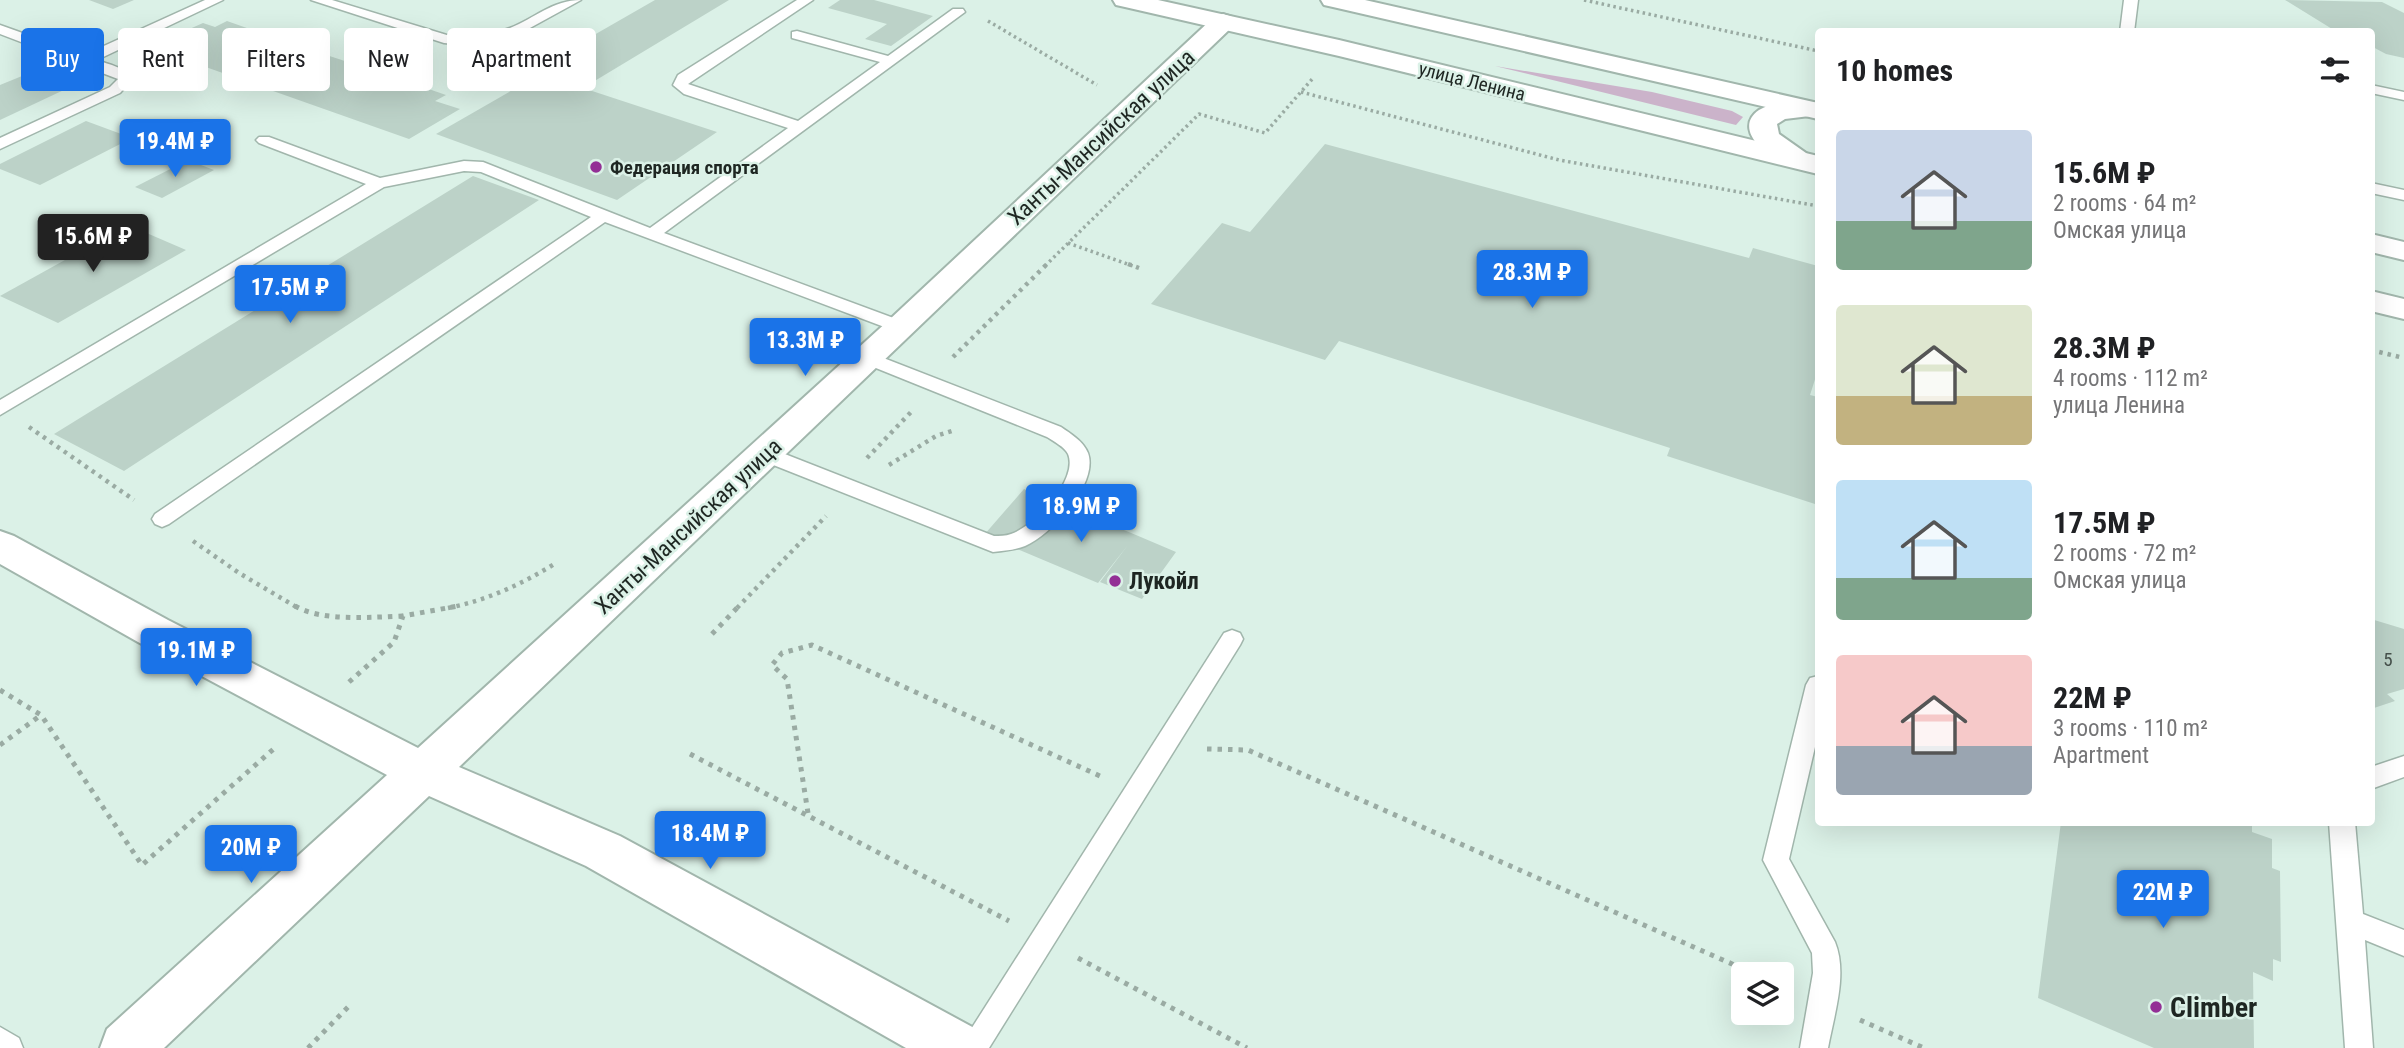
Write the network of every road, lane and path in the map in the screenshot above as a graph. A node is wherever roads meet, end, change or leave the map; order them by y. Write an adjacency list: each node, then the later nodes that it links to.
1 (216, 0): 17 (lane)
2 (318, 0): 3 (lane)
3 (574, 0)
4 (806, 0): 25 (lane)
5 (1125, 0): 9 (main road, улица Ленина)
6 (1333, 0): 24 (main road)
7 (1584, 0): 16 (path)
8 (2131, 0): 11 (lane)
9 (1234, 11): 15 (main road, улица Ленина); 41 (main road, Ханты-Мансийская улица)
10 (958, 12): 18 (lane); 20 (path)
11 (2128, 28)
12 (0, 29): 14 (lane)
13 (797, 35): 18 (lane)
14 (21, 37)
15 (1339, 48): 22 (path); 28 (main road, улица Ленина)
16 (1815, 50)
17 (104, 51)
18 (891, 61): 25 (lane)
19 (104, 67): 27 (lane)
20 (1097, 85)
21 (2375, 90): 23 (lane)
22 (1301, 92): 32 (path); 35 (path)
23 (2404, 96)
24 (1815, 110): 28 (main road)
25 (800, 127): 34 (lane)
26 (264, 140): 29 (lane)
27 (0, 144)
28 (1807, 162)
29 (379, 183): 33 (lane); 46 (lane)
30 (2375, 189): 31 (lane)
31 (2404, 195)
32 (1815, 205)
33 (603, 216): 34 (lane); 50 (lane)
34 (653, 234): 41 (lane)
35 (1068, 243): 38 (path); 45 (path)
36 (2375, 244): 37 (main road)
37 (2404, 251)
38 (1139, 268)
39 (2375, 302): 40 (main road)
40 (2404, 309)
41 (901, 327): 43 (main road, Ханты-Мансийская улица)
42 (2375, 351): 44 (path)
43 (868, 358): 45 (lane); 48 (main road, Ханты-Мансийская улица)
44 (2404, 358)
45 (933, 383): 47 (lane); 49 (path)
46 (1, 409): 50 (path)
47 (1008, 413): 49 (path); 49 (lane)
48 (765, 454): 49 (lane); 62 (main road, Ханты-Мансийская улица)
49 (852, 487): 53 (path)
50 (162, 519): 52 (path)
51 (0, 546): 62 (main road)
52 (403, 616)
53 (712, 634)
54 (1232, 639): 59 (lane)
55 (0, 690): 57 (path)
56 (1815, 698): 80 (lane)
57 (41, 715): 58 (path); 67 (path)
58 (0, 745)
59 (1163, 747): 64 (lane); 71 (path)
60 (690, 754): 65 (path)
61 (2404, 766): 63 (lane)
62 (423, 772): 75 (main road, Ханты-Мансийская улица); 77 (main road)
63 (2375, 777)
64 (1134, 791): 65 (path); 69 (lane)
65 (808, 814): 69 (path)
66 (2342, 826): 68 (lane)
67 (142, 865)
68 (2350, 922): 70 (lane); 81 (lane)
69 (1041, 938): 78 (lane); 79 (path)
70 (2404, 943)
71 (1731, 964)
72 (349, 1006): 76 (path)
73 (0, 1041): 74 (lane)
74 (9, 1048)
75 (126, 1048)
76 (308, 1048)
77 (957, 1048)
78 (973, 1048)
79 (1247, 1048)
80 (1814, 1048)
81 (2359, 1048)

